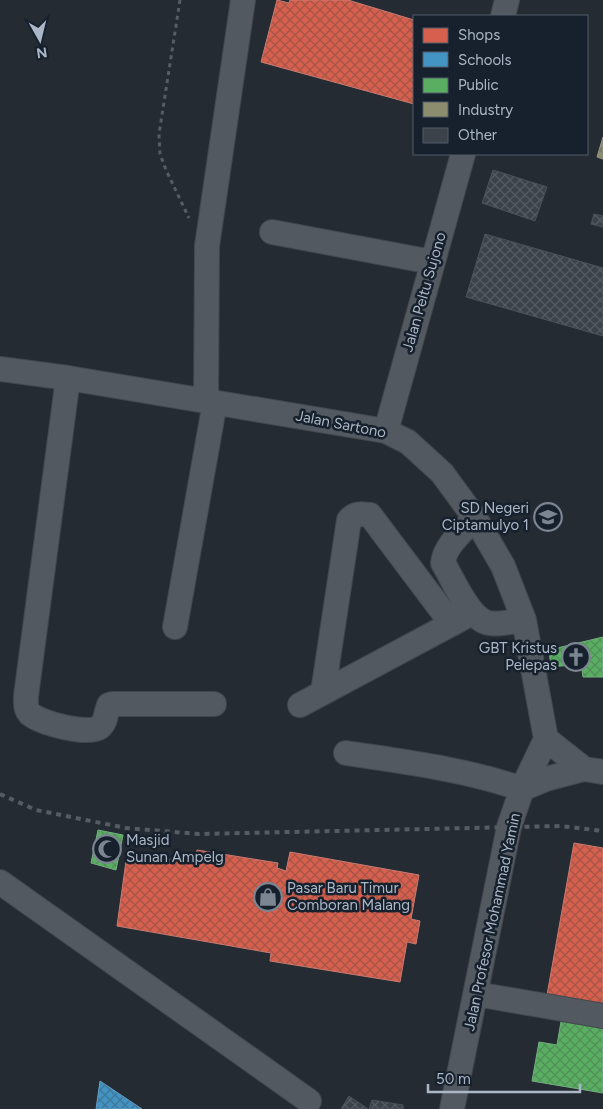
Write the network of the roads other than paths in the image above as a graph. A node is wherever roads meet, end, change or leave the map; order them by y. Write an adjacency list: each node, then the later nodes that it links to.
1 (243, 0): 9 (street)
2 (507, 0): 3 (street)
3 (503, 15)
4 (463, 155): 6 (street, Jalan Peltu Sujono)
5 (272, 232): 6 (street)
6 (432, 262): 10 (street, Jalan Peltu Sujono)
7 (0, 369): 8 (street, Jalan Sartono)
8 (68, 378): 9 (street, Jalan Sartono); 16 (street)
9 (210, 401): 10 (street, Jalan Sartono); 14 (street)
10 (386, 431): 11 (street, Jalan Sartono)
11 (475, 518): 12 (street); 13 (street, Jalan Sartono)
12 (462, 618): 13 (street); 15 (street); 15 (street)
13 (524, 620): 18 (street, Jalan Sartono)
14 (175, 627)
15 (323, 692): 17 (street)
16 (214, 704)
17 (300, 705)
18 (546, 739): 20 (street); 21 (street, Jalan Profesor Mohammad Yamin)
19 (346, 753): 21 (street)
20 (593, 771): 21 (street)
21 (522, 789): 23 (street, Jalan Profesor Mohammad Yamin)
22 (0, 882): 25 (street)
23 (476, 994): 24 (street); 26 (street, Jalan Profesor Mohammad Yamin)
24 (603, 1016)
25 (309, 1101)
26 (452, 1109)

